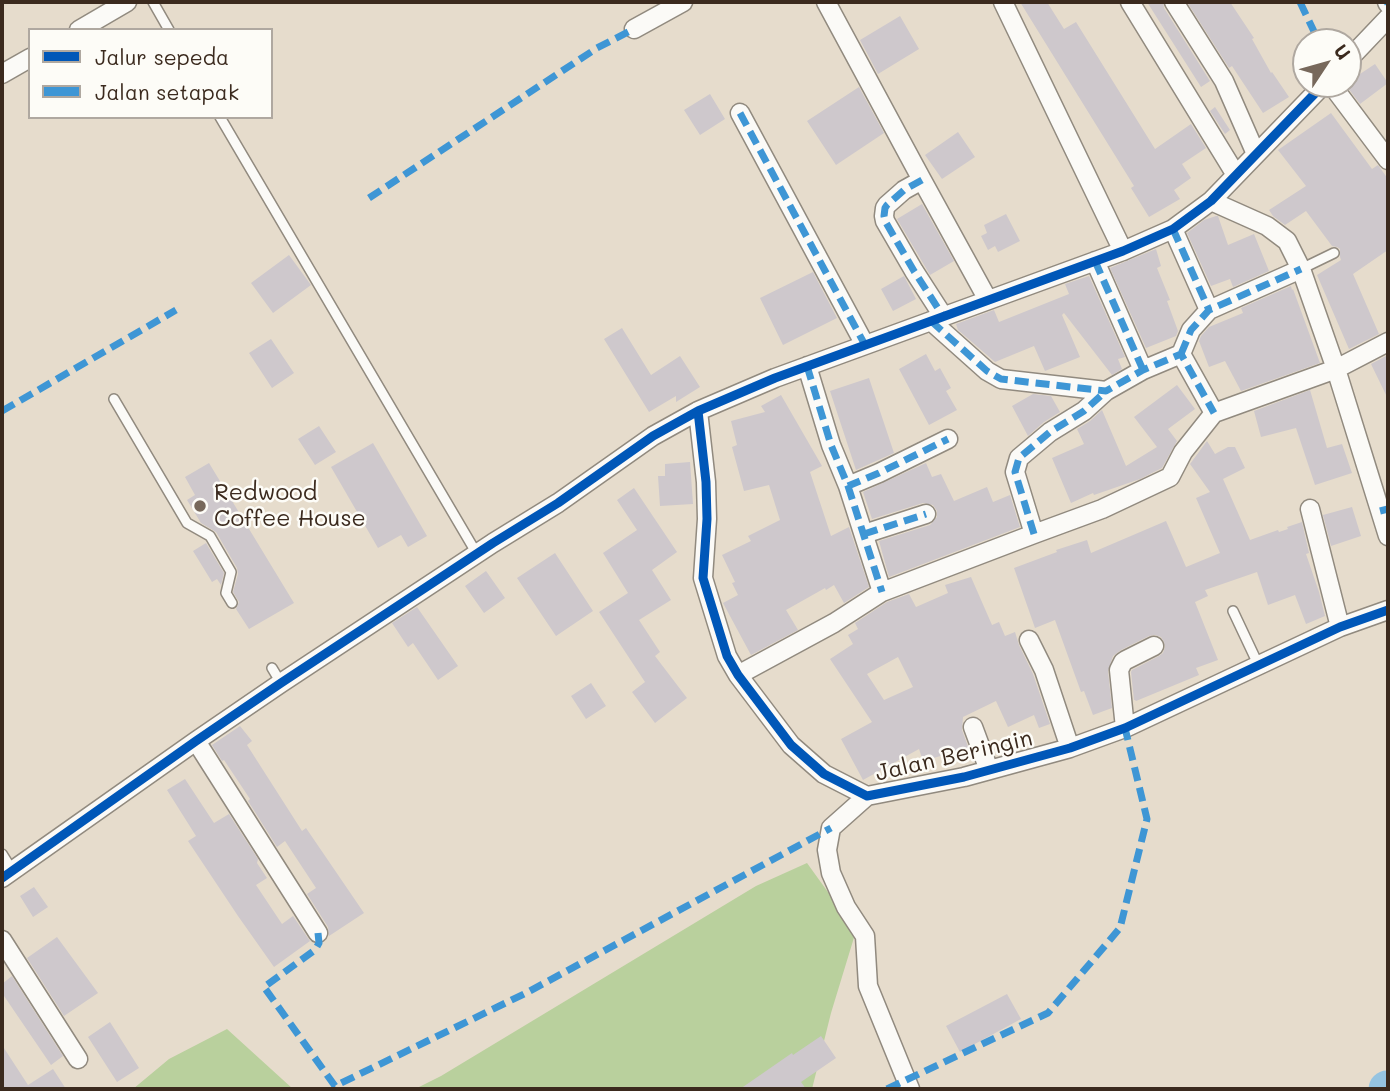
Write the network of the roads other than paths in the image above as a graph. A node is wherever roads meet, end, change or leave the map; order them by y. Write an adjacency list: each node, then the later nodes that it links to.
1 (127, 2): 9 (street)
2 (683, 2): 11 (street)
3 (826, 2): 22 (street)
4 (1003, 2): 25 (street)
5 (1130, 2): 21 (street)
6 (1174, 2): 19 (street)
7 (154, 4): 10 (lane)
8 (1388, 18): 12 (street)
9 (82, 28)
10 (168, 28)
11 (634, 29)
12 (1362, 45)
13 (28, 59): 14 (street)
14 (2, 74)
15 (1310, 98): 19 (street)
16 (1342, 98): 20 (street)
17 (740, 113): 33 (street)
18 (221, 119): 50 (lane)
19 (1256, 154): 21 (street)
20 (1388, 160)
21 (1236, 175): 23 (street)
22 (922, 180): 29 (street); 31 (street)
23 (1211, 201): 24 (street); 28 (street)
24 (1173, 229): 25 (street); 30 (street)
25 (1122, 251): 27 (street)
26 (1335, 253): 28 (lane)
27 (1096, 261): 29 (street); 37 (street)
28 (1301, 269): 30 (street); 36 (street)
29 (988, 300): 31 (street)
30 (1209, 310): 34 (street)
31 (937, 318): 33 (street); 38 (street)
32 (1388, 342): 36 (street)
33 (865, 345): 35 (street)
34 (1181, 354): 37 (street); 41 (street)
35 (807, 366): 40 (street); 43 (street)
36 (1336, 369): 41 (street); 45 (street)
37 (1143, 370): 38 (street)
38 (1106, 391): 48 (street)
39 (114, 399): 52 (lane)
40 (698, 411): 50 (street); 59 (street, Jalan Beringin)
41 (1214, 413): 48 (street)
42 (948, 439): 43 (street)
43 (848, 486): 47 (street)
44 (1310, 509): 55 (street)
45 (1384, 510): 49 (street)
46 (926, 514): 47 (street)
47 (864, 534): 51 (street)
48 (1034, 534): 51 (street)
49 (1388, 536)
50 (477, 554): 62 (street)
51 (882, 592): 59 (street)
52 (232, 603)
53 (1388, 610): 55 (street, Jalan Beringin)
54 (1233, 611): 58 (lane)
55 (1340, 627): 58 (street, Jalan Beringin)
56 (1029, 640): 63 (street)
57 (1154, 646): 61 (street)
58 (1258, 664): 61 (street, Jalan Beringin)
59 (738, 675): 65 (street, Jalan Beringin)
60 (973, 727): 64 (street)
61 (1125, 728): 63 (street, Jalan Beringin)
62 (196, 741): 67 (street); 68 (street)
63 (1070, 748): 64 (street, Jalan Beringin)
64 (989, 770): 65 (street, Jalan Beringin)
65 (867, 796): 71 (street)
66 (2, 854): 67 (lane)
67 (7, 874)
68 (318, 933)
69 (2, 940): 70 (street)
70 (78, 1059)
71 (910, 1089)

